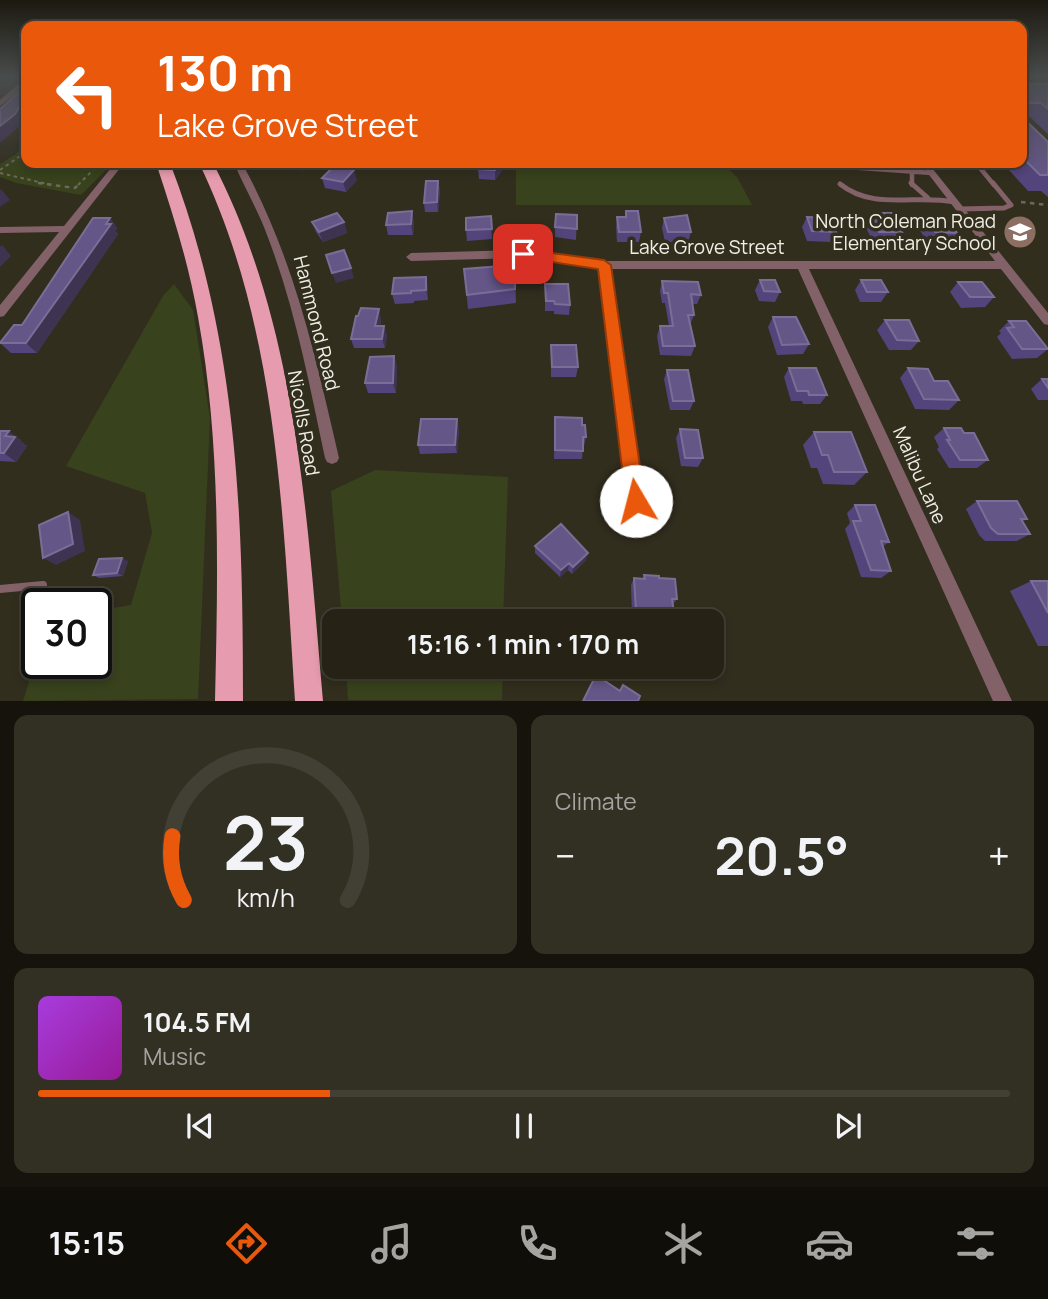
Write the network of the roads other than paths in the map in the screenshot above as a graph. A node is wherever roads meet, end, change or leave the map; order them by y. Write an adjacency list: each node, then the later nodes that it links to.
1 (116, 168): 14 (street)
2 (165, 168): 26 (highway)
3 (209, 168): 27 (highway, Nicolls Road)
4 (241, 168): 22 (street, Hammond Road)
5 (865, 168): 8 (lane)
6 (928, 168): 10 (street)
7 (980, 168): 13 (lane)
8 (898, 170): 9 (lane)
9 (912, 171): 10 (lane); 12 (lane)
10 (932, 173): 13 (street)
11 (840, 184): 12 (lane)
12 (928, 198): 13 (lane)
13 (958, 205): 19 (street)
14 (66, 229): 15 (street); 20 (street)
15 (0, 230)
16 (411, 257): 18 (street, Lake Grove Street)
17 (801, 264): 18 (street, Lake Grove Street); 19 (street, Lake Grove Street); 28 (street, Malibu Lane)
18 (604, 265): 23 (street)
19 (1004, 265): 21 (street)
20 (0, 313)
21 (1048, 321)
22 (332, 458)
23 (636, 501)
24 (43, 585): 25 (lane)
25 (0, 589)
26 (229, 701)
27 (309, 701)
28 (1003, 701)

